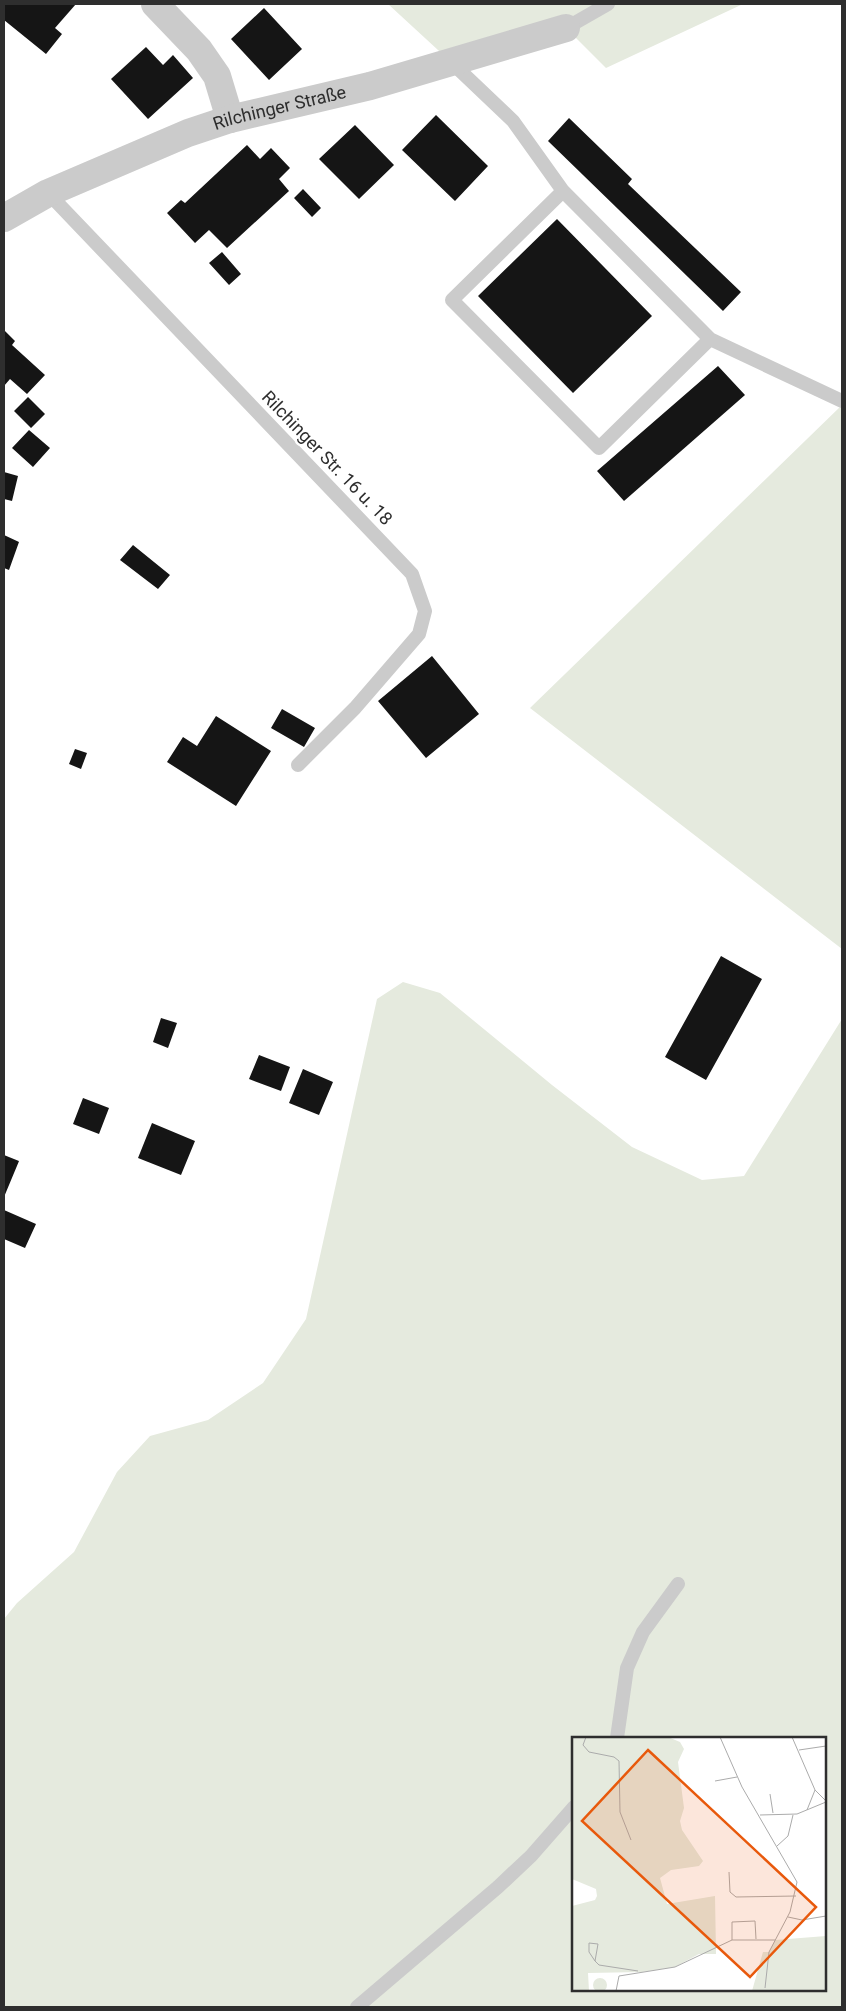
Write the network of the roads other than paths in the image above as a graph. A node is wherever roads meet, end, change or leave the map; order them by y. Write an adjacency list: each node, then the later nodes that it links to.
1 (155, 4): 5 (street)
2 (608, 4): 3 (lane)
3 (566, 28): 4 (street, Rilchinger Straße)
4 (451, 62): 5 (street, Rilchinger Straße); 6 (lane)
5 (230, 119): 7 (street, Rilchinger Straße)
6 (562, 191): 9 (lane); 9 (lane)
7 (48, 193): 8 (street, Rilchinger Straße); 11 (lane, Rilchinger Str. 16 u. 18)
8 (4, 218)
9 (710, 339): 10 (lane)
10 (842, 401)
11 (298, 765)
12 (678, 1584): 13 (lane)
13 (617, 1737)
14 (572, 1809): 15 (lane)
15 (357, 2007)

